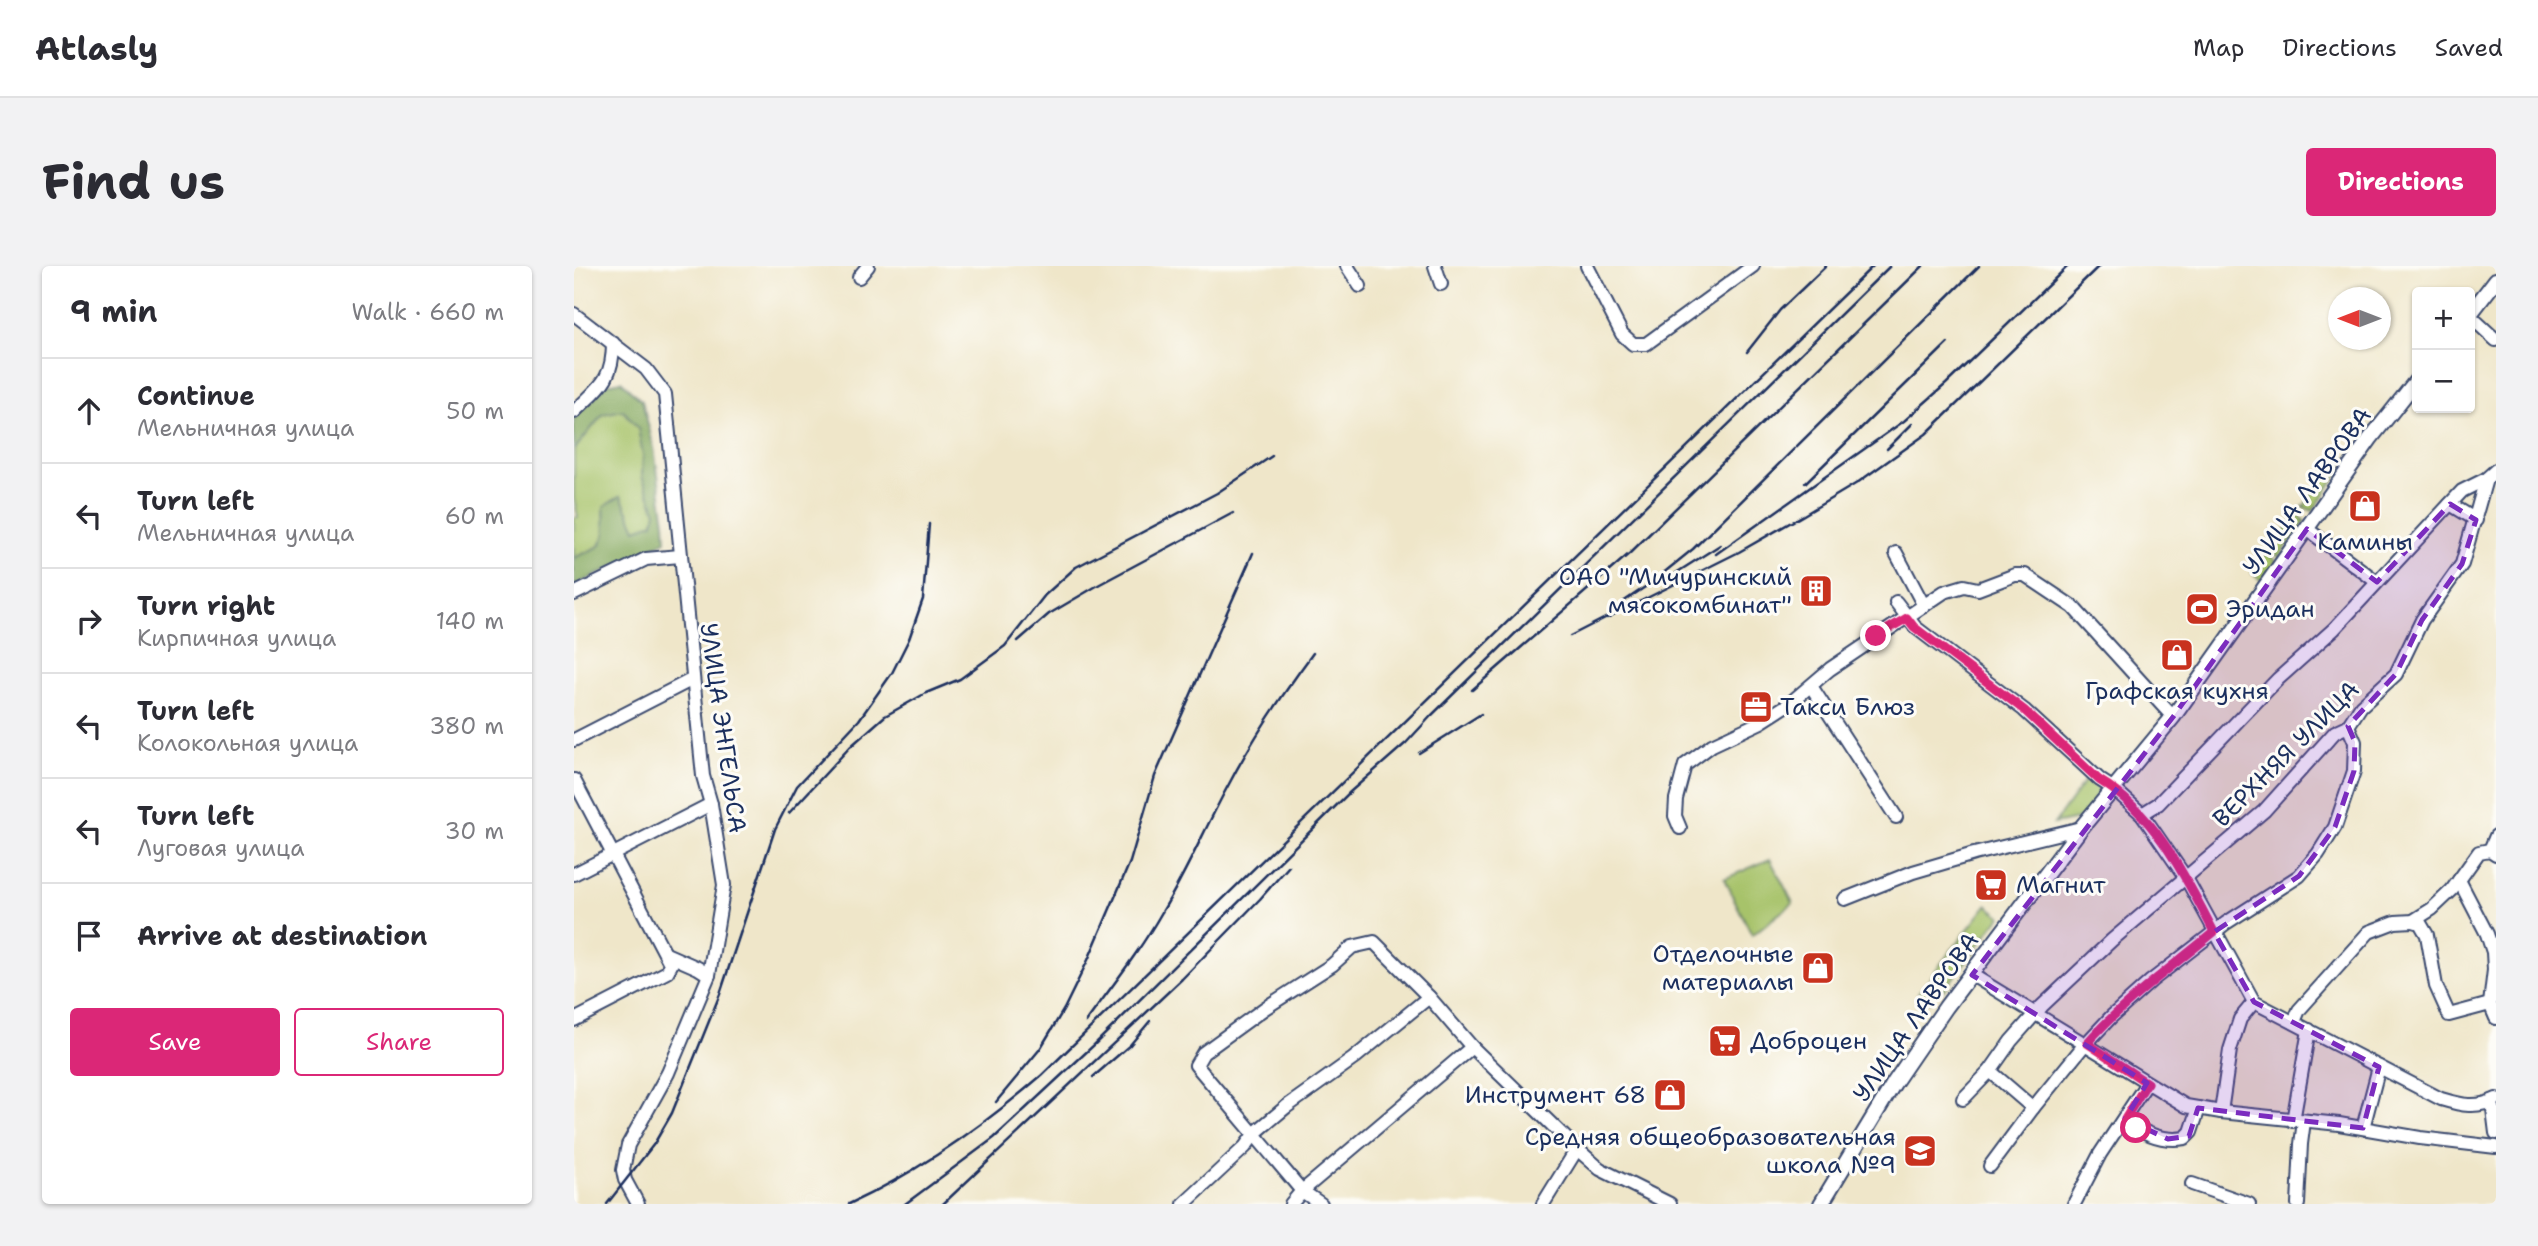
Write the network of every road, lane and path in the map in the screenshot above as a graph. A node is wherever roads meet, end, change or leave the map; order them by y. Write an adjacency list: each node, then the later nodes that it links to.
1 (868, 266): 6 (street)
2 (1347, 266): 9 (street)
3 (1435, 266): 8 (street)
4 (1587, 266): 5 (street)
5 (1753, 266)
6 (859, 277)
7 (2496, 280): 10 (main road)
8 (1441, 284)
9 (1360, 286)
10 (2475, 308)
11 (574, 314): 14 (street, УЛИЦА ЭНГЕЛЬСА)
12 (2475, 320): 13 (street)
13 (2496, 340)
14 (612, 343): 16 (street); 22 (street, УЛИЦА ЭНГЕЛЬСА)
15 (2412, 386): 20 (main road, УЛИЦА ЛАВРОВА)
16 (574, 412)
17 (2493, 478): 18 (street); 19 (street, ВЕРХНЯЯ УЛИЦА)
18 (2450, 504): 19 (street); 23 (street)
19 (2476, 520): 31 (street, ВЕРХНЯЯ УЛИЦА)
20 (2307, 529): 23 (street); 30 (main road, УЛИЦА ЛАВРОВА)
21 (1896, 553): 26 (street)
22 (680, 556): 24 (street); 28 (street, УЛИЦА ЭНГЕЛЬСА)
23 (2377, 582): 36 (street)
24 (574, 594)
25 (1896, 602): 27 (street)
26 (1924, 606): 27 (street); 30 (street)
27 (1907, 618): 29 (street); 34 (street)
28 (692, 679): 32 (street); 35 (street, УЛИЦА ЭНГЕЛЬСА)
29 (1811, 686): 37 (street); 38 (street)
30 (2173, 717): 34 (main road, УЛИЦА ЛАВРОВА)
31 (2348, 726): 44 (street, ВЕРХНЯЯ УЛИЦА); 48 (street)
32 (574, 740)
33 (574, 780): 42 (street)
34 (2114, 789): 36 (street); 39 (main road, УЛИЦА ЛАВРОВА)
35 (712, 804): 42 (street); 50 (street, УЛИЦА ЭНГЕЛЬСА)
36 (2142, 814): 44 (street)
37 (1896, 817)
38 (1680, 828)
39 (2081, 828): 46 (street); 51 (main road, УЛИЦА ЛАВРОВА)
40 (2496, 836): 41 (street)
41 (2493, 852): 45 (street)
42 (612, 854): 43 (street); 49 (street)
43 (574, 874)
44 (2186, 878): 48 (street); 55 (street, ВЕРХНЯЯ УЛИЦА)
45 (2459, 880): 47 (street); 54 (street)
46 (1846, 898)
47 (2413, 921): 54 (street); 58 (street)
48 (2214, 932): 53 (street); 60 (street)
49 (666, 954): 50 (street); 57 (street)
50 (709, 975): 80 (street, УЛИЦА ЭНГЕЛЬСА)
51 (1972, 975): 55 (street); 86 (main road, УЛИЦА ЛАВРОВА)
52 (1429, 997): 61 (street); 73 (street); 73 (street)
53 (2254, 1002): 58 (street); 69 (street)
54 (2490, 1004): 56 (street)
55 (2035, 1014): 60 (street); 63 (street, ВЕРХНЯЯ УЛИЦА)
56 (2496, 1018)
57 (574, 1020)
58 (2294, 1022): 59 (street)
59 (2309, 1030): 62 (street); 71 (street)
60 (2087, 1043): 64 (street); 67 (street)
61 (1472, 1047): 76 (street); 79 (street)
62 (2379, 1067): 66 (street); 72 (street)
63 (1990, 1071): 65 (street, ВЕРХНЯЯ УЛИЦА); 67 (street)
64 (2147, 1083): 68 (street); 70 (street)
65 (1963, 1099)
66 (2494, 1100): 74 (street)
67 (2033, 1108): 77 (street)
68 (2199, 1108): 69 (street); 70 (street)
69 (2221, 1112): 71 (street)
70 (2125, 1119): 87 (street)
71 (2299, 1121): 72 (street); 89 (street)
72 (2363, 1128): 75 (street)
73 (1255, 1133): 79 (street); 81 (street)
74 (2496, 1133)
75 (2496, 1147)
76 (1577, 1149): 84 (street); 85 (street)
77 (1990, 1166)
78 (2192, 1184): 88 (street)
79 (1302, 1191): 82 (street); 83 (street)
80 (638, 1204)
81 (1184, 1204)
82 (1291, 1204)
83 (1321, 1204)
84 (1543, 1204)
85 (1670, 1204)
86 (1821, 1204)
87 (2074, 1204)
88 (2249, 1204)
89 (2298, 1204)

